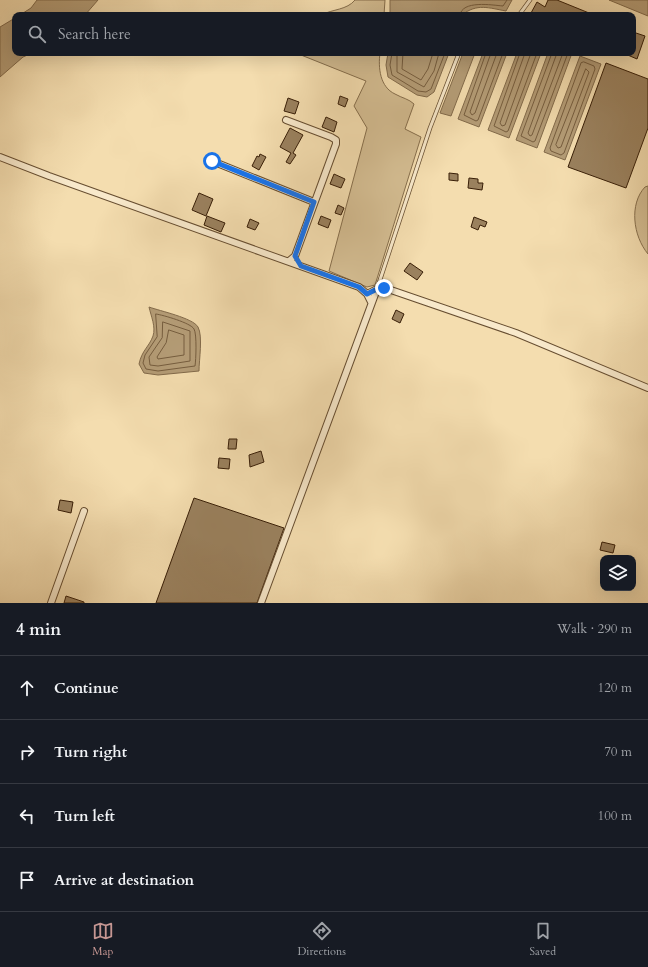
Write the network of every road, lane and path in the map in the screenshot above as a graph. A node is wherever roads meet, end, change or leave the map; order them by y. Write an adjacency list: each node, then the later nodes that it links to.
1 (530, 0): 2 (lane)
2 (521, 12)
3 (458, 56): 11 (lane)
4 (286, 120): 7 (street)
5 (0, 157): 9 (street)
6 (212, 161): 7 (street)
7 (314, 202): 8 (street)
8 (295, 256): 9 (street); 10 (street)
9 (289, 261): 10 (street)
10 (301, 266): 12 (street)
11 (377, 289): 12 (street); 13 (street); 14 (street)
12 (367, 294): 13 (street)
13 (371, 302): 17 (street)
14 (648, 388)
15 (84, 511): 16 (street)
16 (51, 603)
17 (261, 603)

